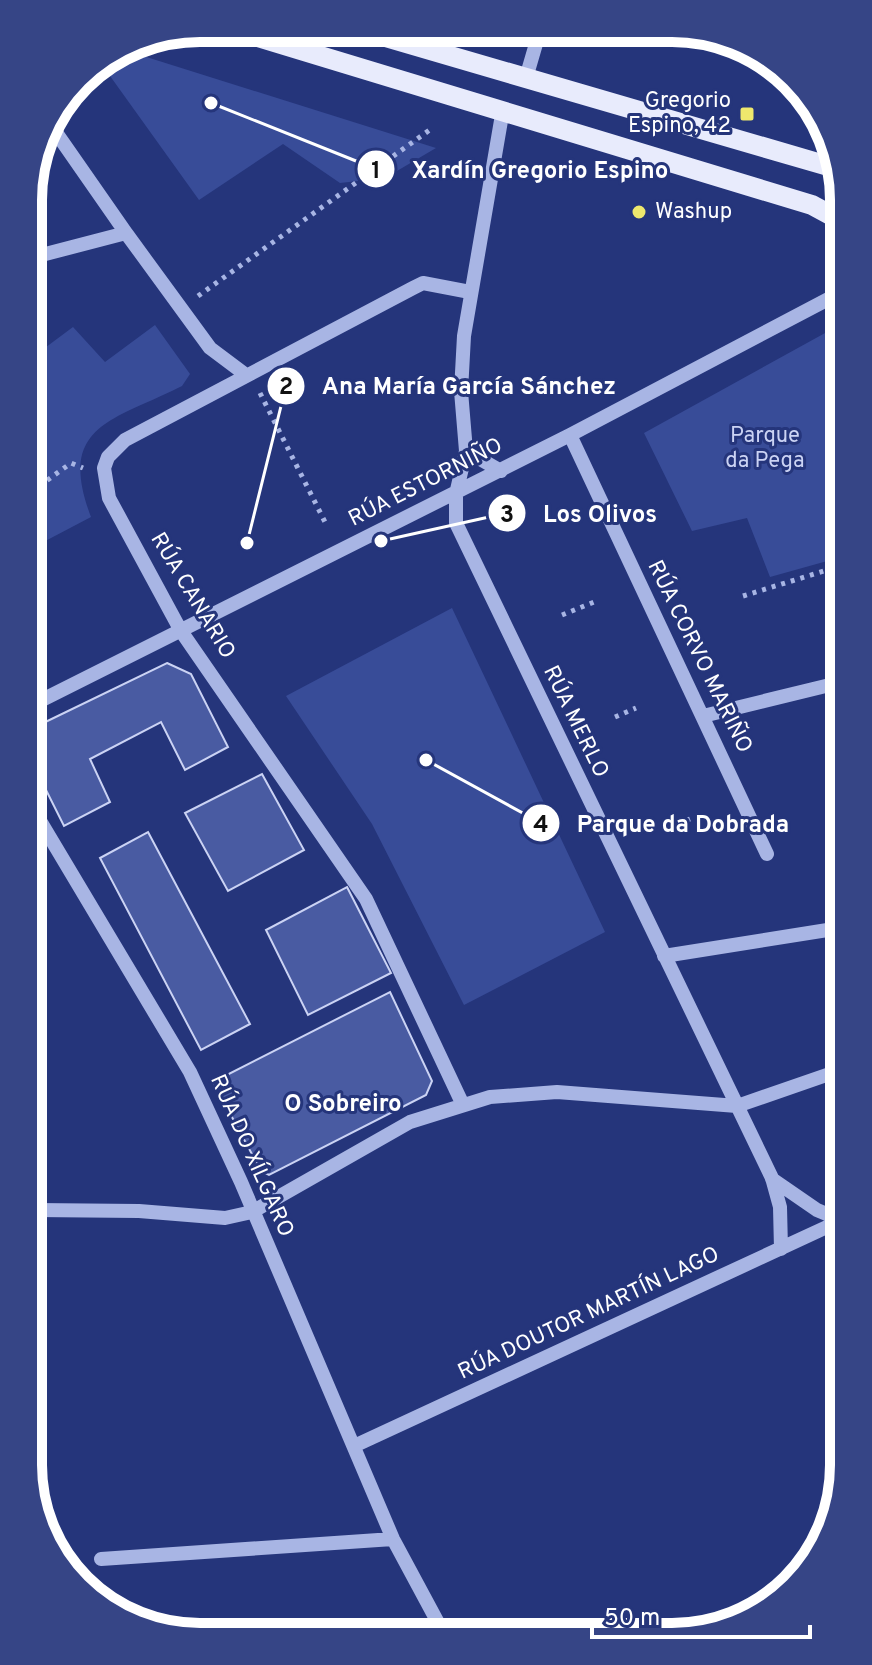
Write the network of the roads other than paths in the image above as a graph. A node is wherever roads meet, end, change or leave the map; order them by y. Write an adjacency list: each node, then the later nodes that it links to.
1 (276, 42): 5 (main road)
2 (403, 42): 4 (main road)
3 (536, 42): 4 (street)
4 (526, 78): 7 (main road)
5 (503, 109): 8 (main road); 11 (street, RÚA MERLO)
6 (57, 134): 9 (street)
7 (826, 165)
8 (830, 215)
9 (126, 233): 10 (street); 13 (street)
10 (42, 255)
11 (470, 292): 13 (street, RÚA CANARIO); 15 (street, RÚA MERLO)
12 (830, 298): 14 (street, RÚA ESTORNIÑO)
13 (246, 375): 18 (street, RÚA CANARIO)
14 (570, 435): 16 (street, RÚA ESTORNIÑO); 21 (street, RÚA CORVO MARIÑO)
15 (466, 451): 16 (street); 17 (street, RÚA MERLO)
16 (501, 471): 17 (street, RÚA ESTORNIÑO)
17 (456, 494): 18 (street, RÚA ESTORNIÑO); 25 (street, RÚA MERLO)
18 (181, 631): 20 (street, RÚA ESTORNIÑO); 27 (street, RÚA CANARIO)
19 (830, 685): 21 (street)
20 (42, 700)
21 (703, 716): 23 (street, RÚA CORVO MARIÑO)
22 (42, 824): 31 (street, RÚA DO XÍLGARO)
23 (767, 854)
24 (830, 930): 25 (street)
25 (664, 956): 28 (street, RÚA MERLO)
26 (830, 1074): 28 (street)
27 (463, 1105): 28 (street); 31 (street)
28 (737, 1106): 29 (street, RÚA MERLO)
29 (772, 1178): 32 (street, RÚA MERLO); 34 (street, RÚA MERLO)
30 (42, 1210): 31 (street)
31 (252, 1212): 35 (street, RÚA DO XÍLGARO)
32 (830, 1215)
33 (830, 1226): 34 (street, RÚA DOUTOR MARTÍN LAGO)
34 (781, 1249): 35 (street, RÚA DOUTOR MARTÍN LAGO)
35 (354, 1446): 36 (street, RÚA DO XÍLGARO)
36 (393, 1539): 37 (street); 38 (street, RÚA DO XÍLGARO)
37 (101, 1559)
38 (438, 1623)

